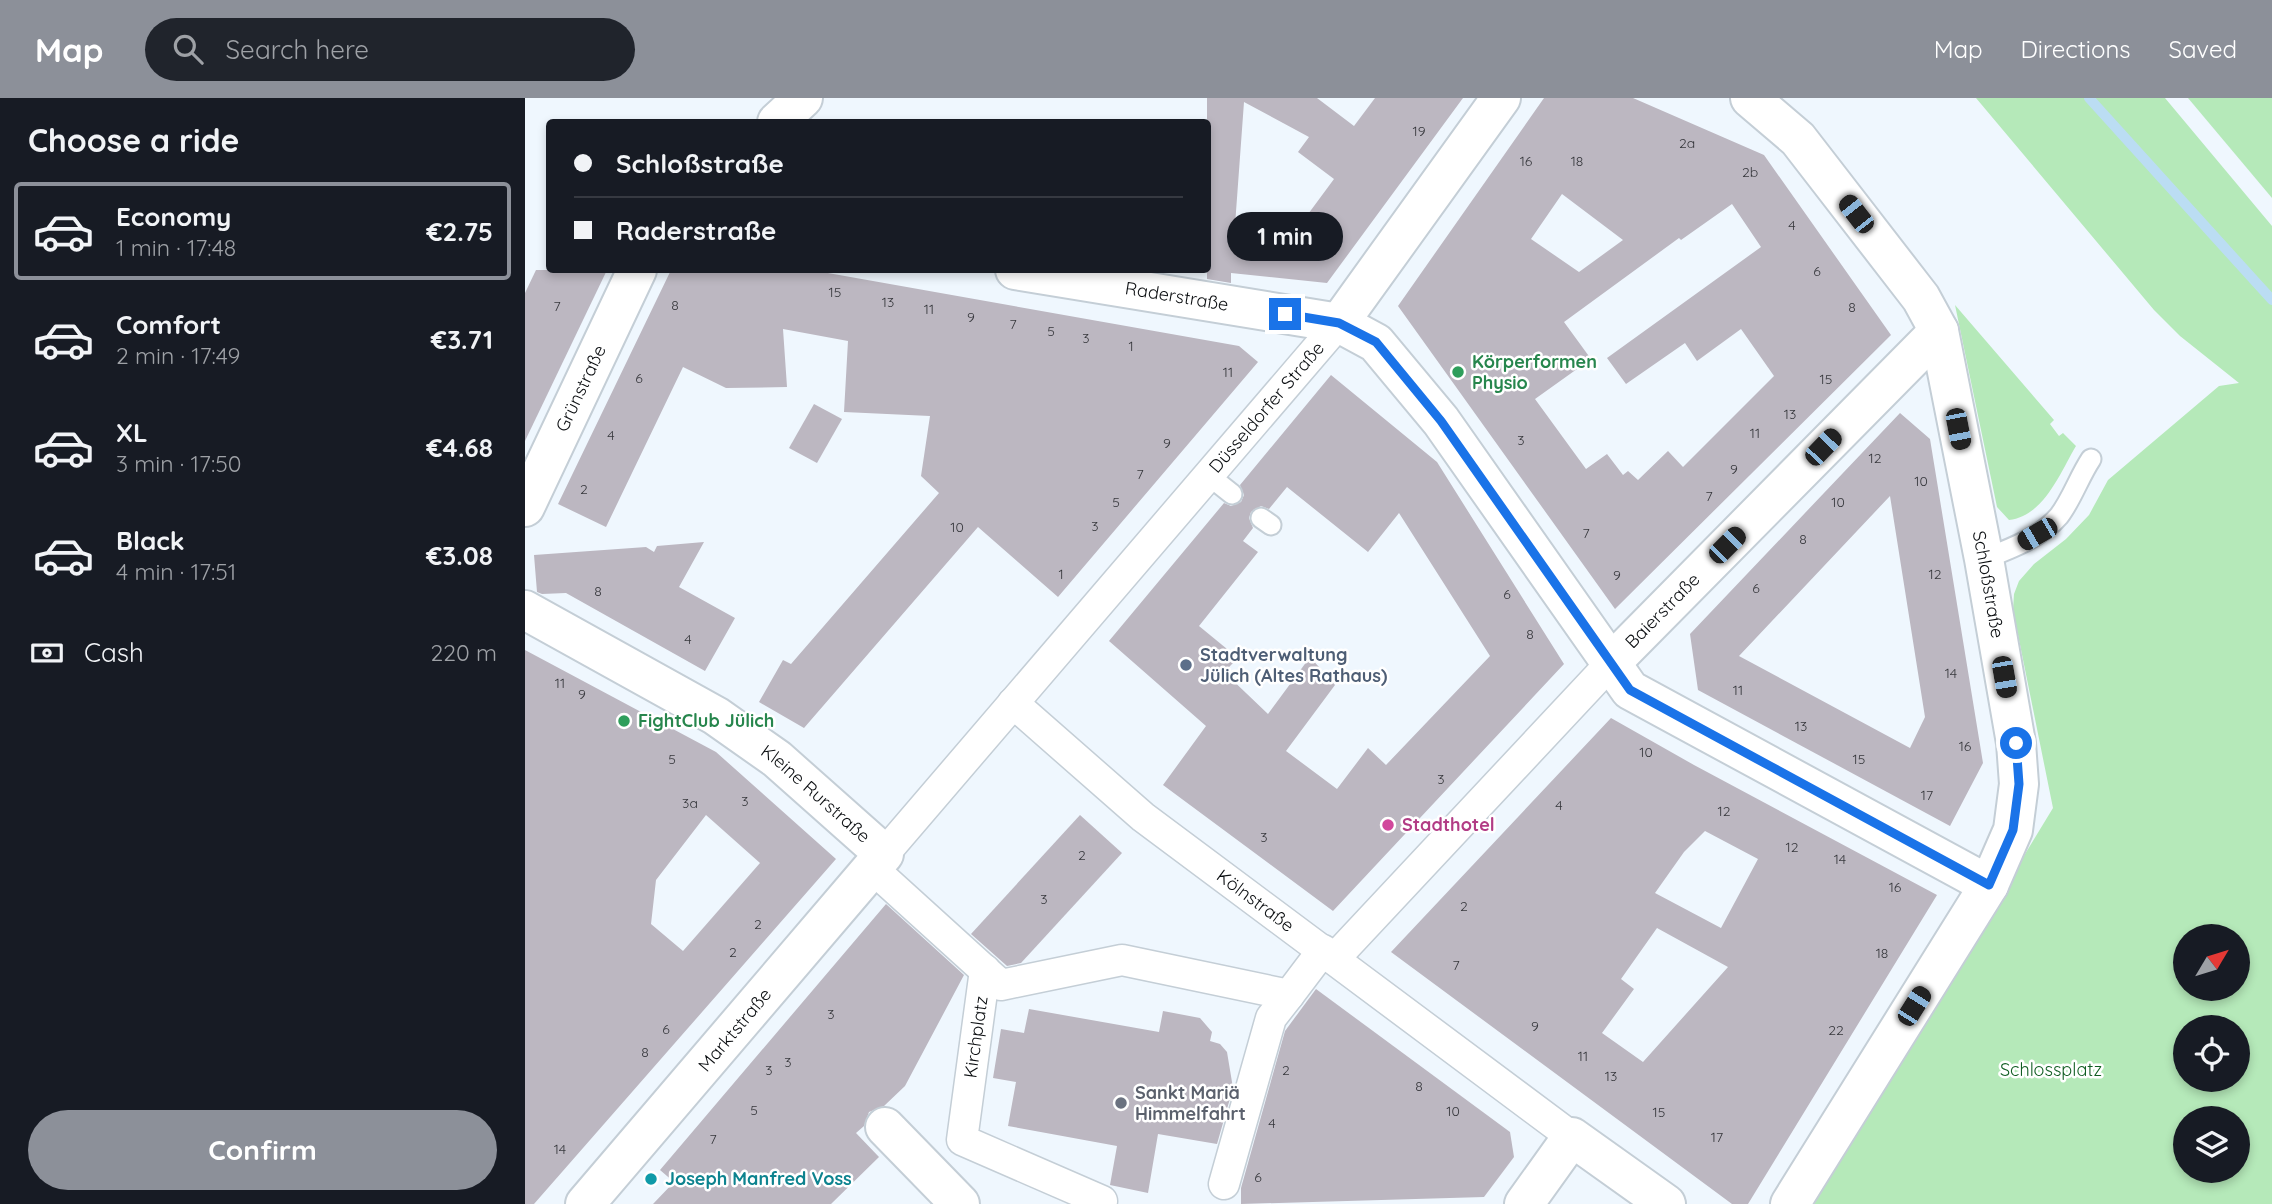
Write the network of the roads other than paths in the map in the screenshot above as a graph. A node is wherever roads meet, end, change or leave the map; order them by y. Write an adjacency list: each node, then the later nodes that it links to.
1 (803, 98): 4 (street)
2 (1501, 98): 7 (street, Düsseldorfer Straße)
3 (1750, 98): 8 (street, Schloßstraße)
4 (780, 119)
5 (635, 273): 12 (street, Grünstraße)
6 (1033, 273): 7 (street, Raderstraße)
7 (1339, 323): 10 (street, Düsseldorfer Straße); 15 (street, Raderstraße)
8 (1939, 331): 13 (street, Schloßstraße); 15 (street, Baierstraße)
9 (2091, 458): 13 (lane)
10 (1208, 475): 11 (lane); 16 (street, Düsseldorfer Straße)
11 (1232, 494)
12 (525, 507)
13 (1983, 559): 18 (street, Schloßstraße)
14 (525, 610): 17 (street, Kleine Rurstraße)
15 (1612, 662): 18 (street, Raderstraße); 19 (street, Baierstraße)
16 (1013, 704): 17 (street); 19 (street, Kölnstraße)
17 (878, 861): 20 (street, Kleine Rurstraße); 26 (street, Marktstraße)
18 (1989, 885): 30 (street, Schloßstraße)
19 (1329, 955): 21 (street); 23 (street, Kölnstraße)
20 (985, 970): 21 (street, Kirchplatz); 25 (street, Kirchplatz)
21 (1289, 995): 24 (street)
22 (885, 1127): 27 (street)
23 (1572, 1137): 28 (street); 29 (street, Kölnstraße)
24 (1224, 1184)
25 (1102, 1201)
26 (585, 1204)
27 (960, 1204)
28 (1524, 1204)
29 (1666, 1204)
30 (1790, 1204)

